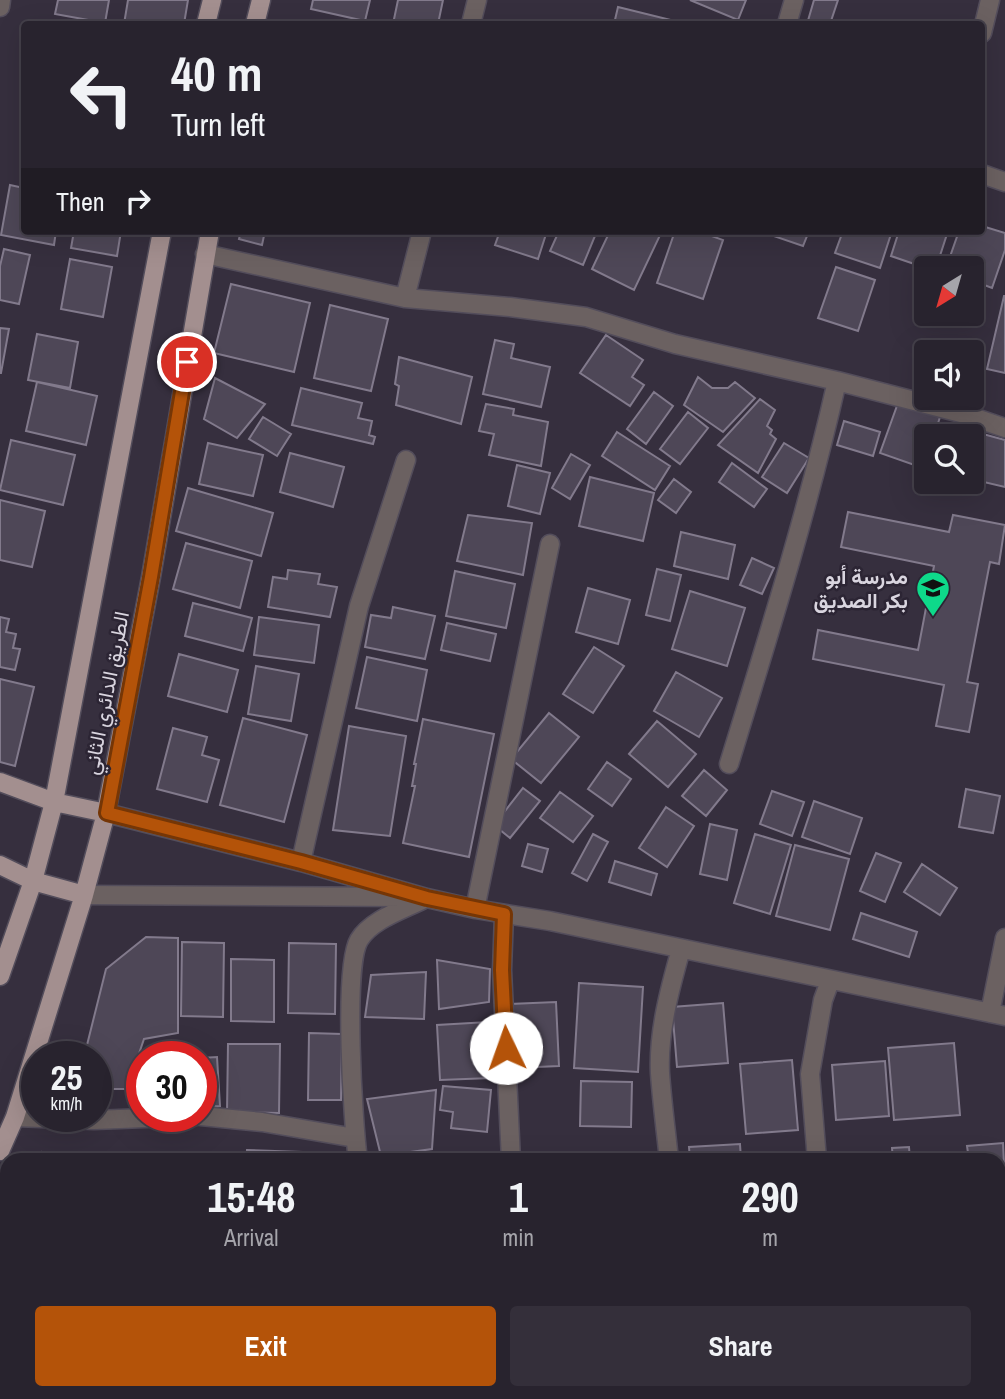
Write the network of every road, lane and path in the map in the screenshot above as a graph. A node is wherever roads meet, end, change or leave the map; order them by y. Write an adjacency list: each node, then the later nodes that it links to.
1 (1, 0): 7 (street)
2 (212, 0): 8 (main road)
3 (261, 0): 9 (main road)
4 (477, 0): 10 (street)
5 (794, 0): 11 (street)
6 (989, 0): 12 (street)
7 (0, 7)
8 (207, 21)
9 (256, 21)
10 (472, 21)
11 (788, 21)
12 (985, 21)
13 (985, 175): 14 (street)
14 (1005, 181)
15 (161, 235): 26 (main road, الطريق الدائري الثاني)
16 (209, 235): 18 (main road, الطريق الدائري الثاني)
17 (421, 235): 19 (street)
18 (205, 254): 19 (street); 27 (main road, الطريق الدائري الثاني)
19 (405, 298): 20 (street)
20 (837, 381): 21 (street); 24 (street)
21 (1005, 428)
22 (406, 460): 28 (street)
23 (550, 544): 33 (street)
24 (729, 764)
25 (0, 782): 26 (main road)
26 (54, 802): 27 (main road); 30 (main road, الطريق الدائري الثاني)
27 (107, 813): 28 (street); 31 (main road, الطريق الدائري الثاني)
28 (301, 862): 32 (street)
29 (0, 865): 30 (main road)
30 (33, 881): 31 (main road); 37 (main road, الطريق الدائري الثاني)
31 (84, 895): 32 (street); 40 (main road, الطريق الدائري الثاني)
32 (427, 898): 33 (street); 43 (street)
33 (475, 909): 34 (street)
34 (504, 914): 36 (street); 46 (street)
35 (1005, 938): 39 (street)
36 (681, 949): 38 (street); 47 (street)
37 (0, 976)
38 (830, 981): 39 (street); 48 (street)
39 (997, 1015)
40 (15, 1117): 42 (street); 44 (main road, الطريق الدائري الثاني)
41 (217, 1118): 43 (street)
42 (126, 1119)
43 (355, 1138): 45 (street)
44 (0, 1151)
45 (357, 1153)
46 (511, 1153)
47 (668, 1153)
48 (816, 1153)

